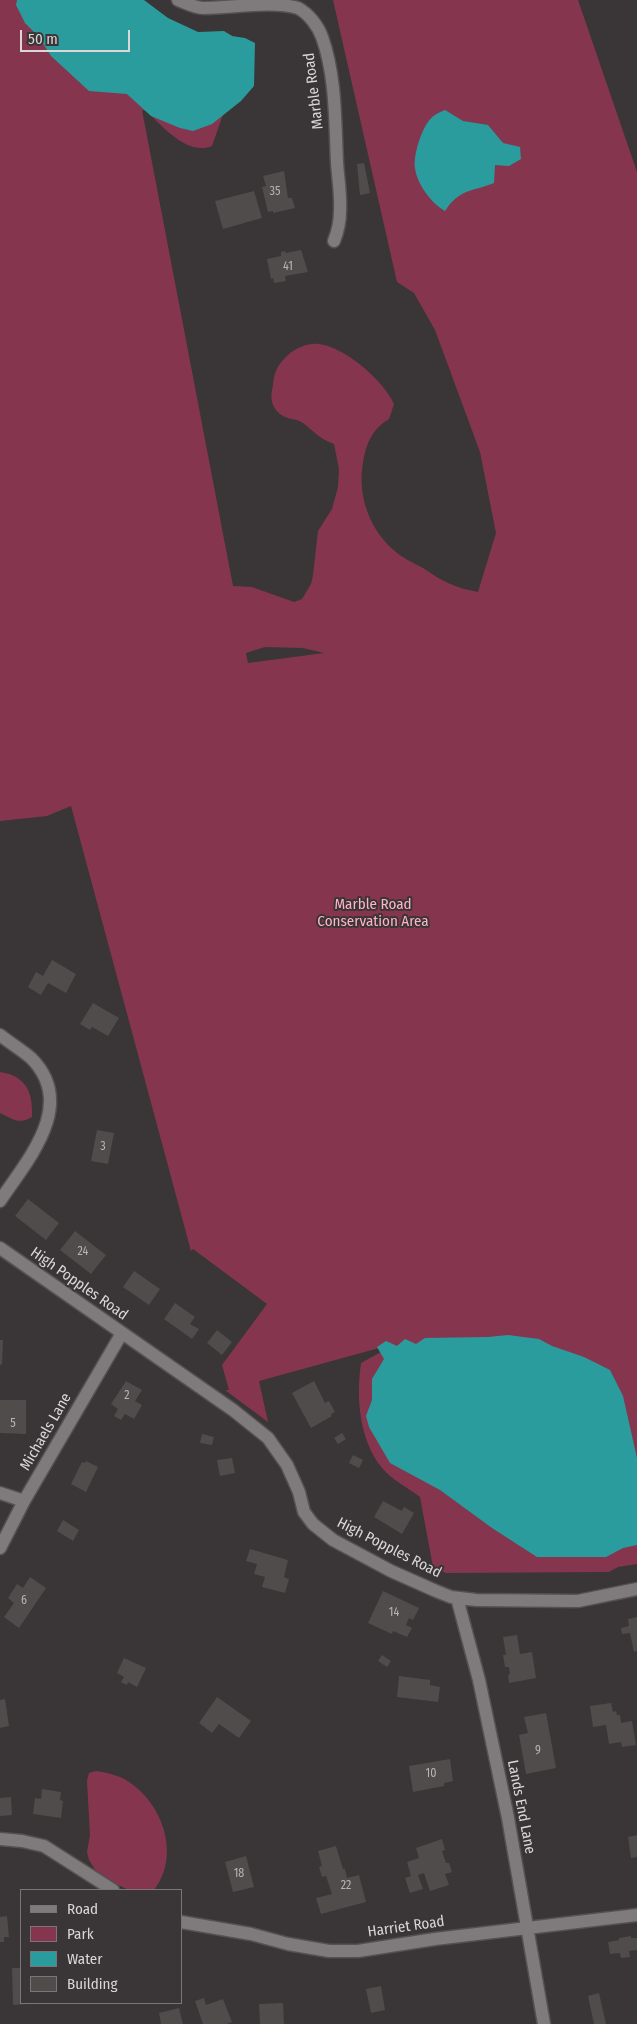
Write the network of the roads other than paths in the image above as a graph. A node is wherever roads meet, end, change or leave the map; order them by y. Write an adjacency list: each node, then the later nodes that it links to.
1 (178, 0): 2 (street, Marble Road)
2 (229, 3): 3 (street, Marble Road)
3 (334, 241)
4 (0, 1035): 5 (street)
5 (0, 1201)
6 (0, 1248): 7 (street, High Popples Road)
7 (122, 1333): 9 (street, Michaels Lane); 12 (street, High Popples Road)
8 (0, 1493): 9 (street)
9 (24, 1501): 10 (street, Michaels Lane)
10 (0, 1548)
11 (637, 1589): 12 (street, High Popples Road)
12 (457, 1598): 17 (street, Lands End Lane)
13 (0, 1839): 14 (street)
14 (111, 1889)
15 (637, 1915): 17 (street, Harriet Road)
16 (182, 1922): 17 (street, Harriet Road)
17 (526, 1928): 18 (street, Lands End Lane)
18 (544, 2024)

